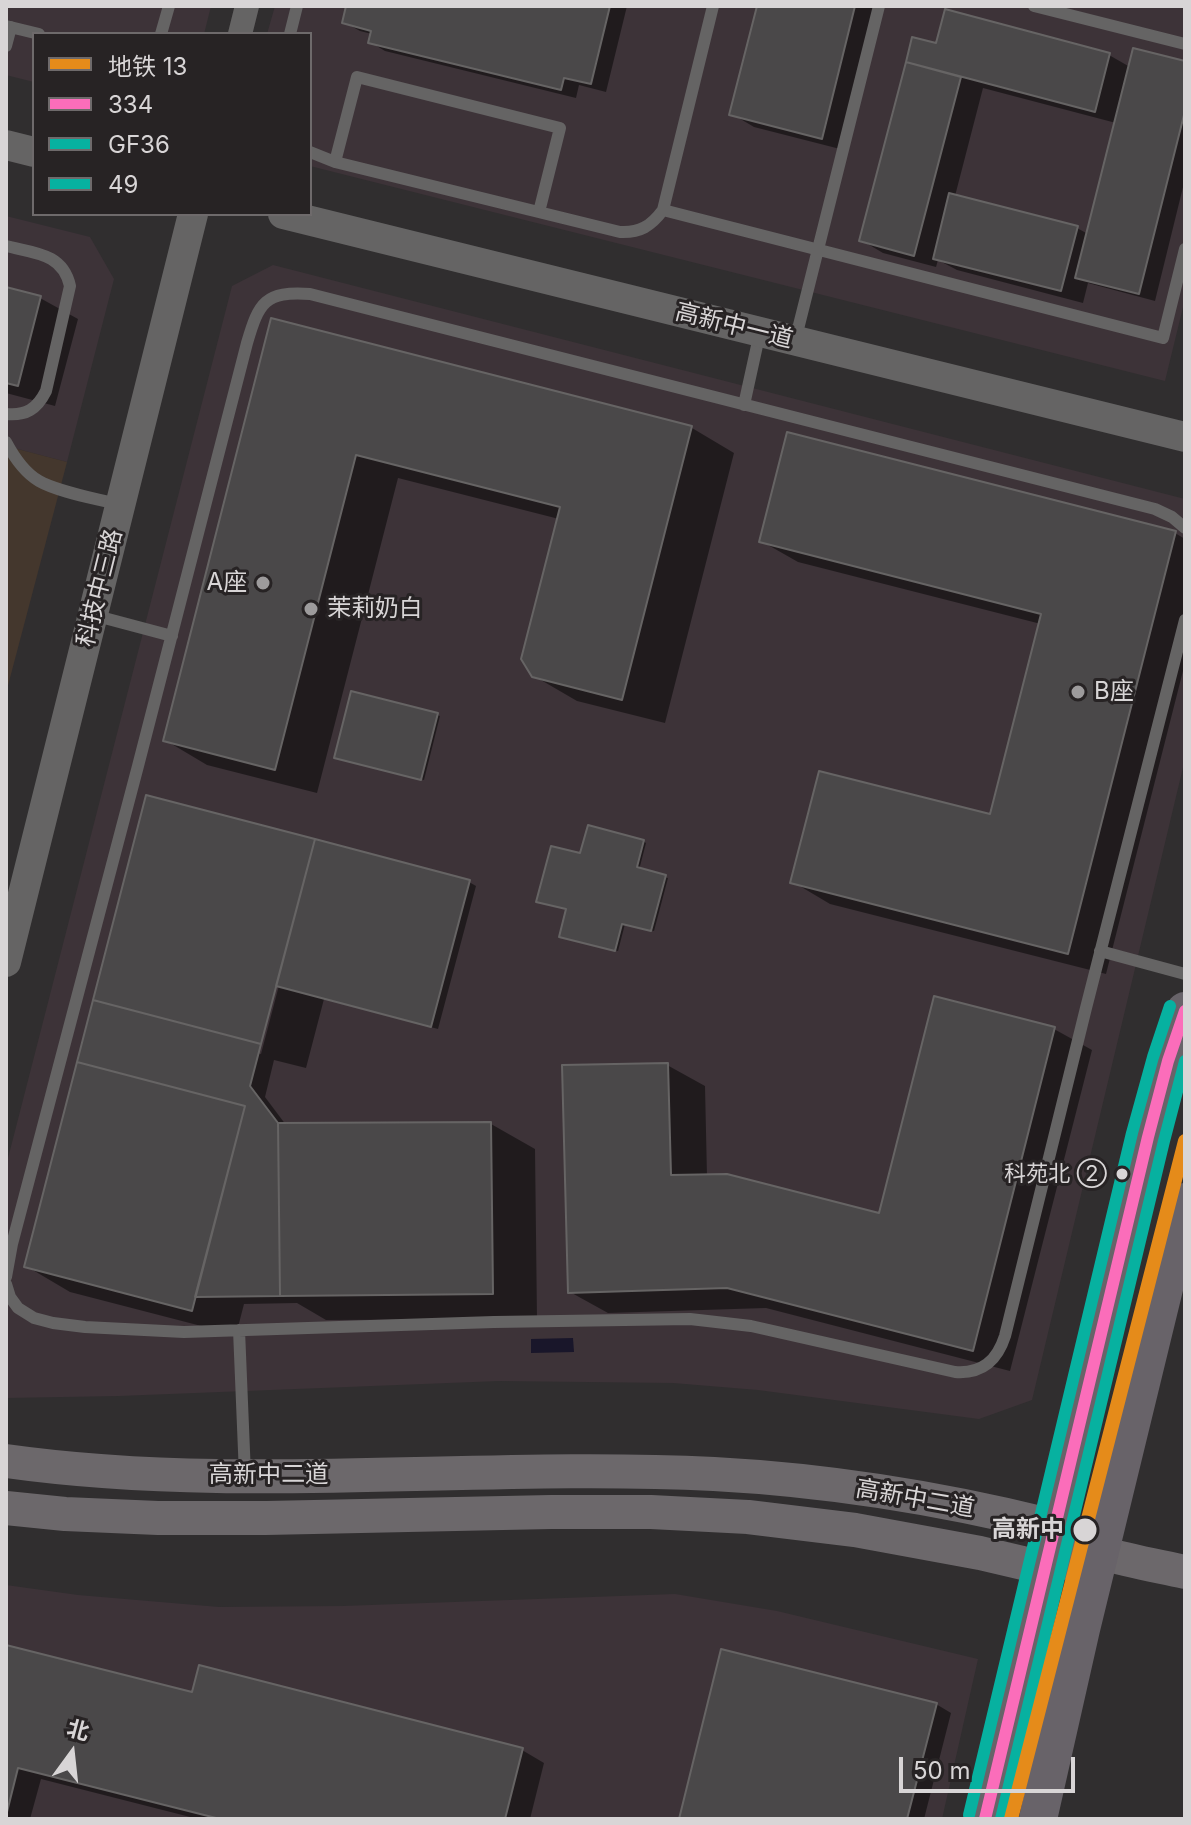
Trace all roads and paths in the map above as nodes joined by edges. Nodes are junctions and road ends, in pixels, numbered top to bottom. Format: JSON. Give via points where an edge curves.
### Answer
{"nodes":[{"id":1,"x":169,"y":6,"type":"edge"},
{"id":2,"x":247,"y":6,"type":"edge"},
{"id":3,"x":297,"y":6,"type":"edge"},
{"id":4,"x":713,"y":6,"type":"edge"},
{"id":5,"x":879,"y":6,"type":"edge"},
{"id":6,"x":1034,"y":6,"type":"edge"},
{"id":7,"x":8,"y":26,"type":"edge"},
{"id":8,"x":32,"y":32,"type":"edge"},
{"id":9,"x":162,"y":32,"type":"edge"},
{"id":10,"x":240,"y":32,"type":"edge"},
{"id":11,"x":290,"y":32,"type":"edge"},
{"id":12,"x":1185,"y":44,"type":"edge"},
{"id":13,"x":6,"y":46,"type":"edge"},
{"id":14,"x":6,"y":145,"type":"edge"},
{"id":15,"x":32,"y":152,"type":"edge"},
{"id":16,"x":312,"y":153,"type":"edge"},
{"id":17,"x":335,"y":162,"type":"junction"},
{"id":18,"x":663,"y":210,"type":"junction"},
{"id":19,"x":539,"y":212,"type":"junction"},
{"id":20,"x":192,"y":216,"type":"edge"},
{"id":21,"x":291,"y":216,"type":"edge"},
{"id":22,"x":6,"y":246,"type":"edge"},
{"id":23,"x":1185,"y":249,"type":"edge"},
{"id":24,"x":818,"y":250,"type":"junction"},
{"id":25,"x":760,"y":332,"type":"junction"},
{"id":26,"x":795,"y":341,"type":"junction"},
{"id":27,"x":744,"y":405,"type":"junction"},
{"id":28,"x":6,"y":414,"type":"edge"},
{"id":29,"x":1185,"y":437,"type":"edge"},
{"id":30,"x":6,"y":442,"type":"edge"},
{"id":31,"x":120,"y":505,"type":"junction"},
{"id":32,"x":1185,"y":528,"type":"edge"},
{"id":33,"x":93,"y":615,"type":"junction"},
{"id":34,"x":1185,"y":620,"type":"edge"},
{"id":35,"x":172,"y":636,"type":"junction"},
{"id":36,"x":1100,"y":951,"type":"junction"},
{"id":37,"x":6,"y":962,"type":"edge"},
{"id":38,"x":1185,"y":974,"type":"edge"},
{"id":39,"x":1185,"y":1011,"type":"edge"},
{"id":40,"x":1185,"y":1202,"type":"edge"},
{"id":41,"x":6,"y":1277,"type":"edge"},
{"id":42,"x":6,"y":1284,"type":"edge"},
{"id":43,"x":239,"y":1330,"type":"junction"},
{"id":44,"x":6,"y":1461,"type":"edge"},
{"id":45,"x":245,"y":1476,"type":"junction"},
{"id":46,"x":6,"y":1508,"type":"edge"},
{"id":47,"x":1054,"y":1526,"type":"junction"},
{"id":48,"x":1100,"y":1552,"type":"junction"},
{"id":49,"x":1044,"y":1568,"type":"junction"},
{"id":50,"x":1185,"y":1572,"type":"edge"},
{"id":51,"x":985,"y":1819,"type":"edge"},
{"id":52,"x":1038,"y":1819,"type":"edge"}],
"edges":[{"from":1,"to":9,"type":"lane"},
{"from":2,"to":10,"type":"street"},
{"from":3,"to":11,"type":"lane"},
{"from":4,"to":18,"type":"lane"},
{"from":5,"to":24,"type":"lane"},
{"from":6,"to":12,"type":"lane"},
{"from":7,"to":8,"type":"lane"},
{"from":7,"to":13,"type":"lane"},
{"from":14,"to":15,"type":"street"},
{"from":16,"to":17,"type":"lane"},
{"from":17,"to":19,"type":"lane"},
{"from":17,"to":19,"type":"lane","via":[[357,77],[560,128]]},
{"from":18,"to":19,"type":"lane","via":[[646,228],[632,233]]},
{"from":18,"to":24,"type":"lane"},
{"from":20,"to":31,"type":"street","name":"科技中三路"},
{"from":21,"to":25,"type":"street","name":"高新中一道"},
{"from":22,"to":28,"type":"lane","via":[[52,258],[68,275],[70,286],[41,402],[19,415]]},
{"from":23,"to":24,"type":"lane","via":[[1163,338]]},
{"from":24,"to":26,"type":"lane"},
{"from":25,"to":26,"type":"street","name":"高新中一道"},
{"from":25,"to":27,"type":"lane"},
{"from":26,"to":29,"type":"street","name":"高新中一道"},
{"from":27,"to":32,"type":"lane","via":[[1155,509]]},
{"from":27,"to":35,"type":"lane","via":[[310,294],[274,296],[253,321]]},
{"from":30,"to":31,"type":"lane","via":[[36,480]]},
{"from":31,"to":33,"type":"street","name":"科技中三路"},
{"from":33,"to":35,"type":"lane"},
{"from":33,"to":37,"type":"street","name":"科技中三路"},
{"from":34,"to":36,"type":"lane"},
{"from":35,"to":41,"type":"lane"},
{"from":36,"to":38,"type":"lane"},
{"from":36,"to":43,"type":"lane","via":[[1005,1336],[1001,1350],[984,1366],[955,1372],[751,1326],[690,1319]]},
{"from":39,"to":47,"type":"main road","via":[[1152,1122]]},
{"from":40,"to":48,"type":"main road"},
{"from":42,"to":43,"type":"lane","via":[[18,1308],[53,1323],[184,1332]]},
{"from":43,"to":45,"type":"lane"},
{"from":44,"to":45,"type":"main road","name":"高新中二道"},
{"from":45,"to":47,"type":"main road","name":"高新中二道","via":[[714,1474],[941,1501]]},
{"from":46,"to":49,"type":"main road","name":"高新中二道","via":[[173,1518],[551,1512],[748,1517],[855,1530]]},
{"from":47,"to":48,"type":"main road","name":"高新中二道"},
{"from":47,"to":49,"type":"main road"},
{"from":48,"to":49,"type":"main road","name":"高新中二道"},
{"from":48,"to":50,"type":"main road"},
{"from":48,"to":52,"type":"main road"},
{"from":49,"to":51,"type":"main road"}]}
